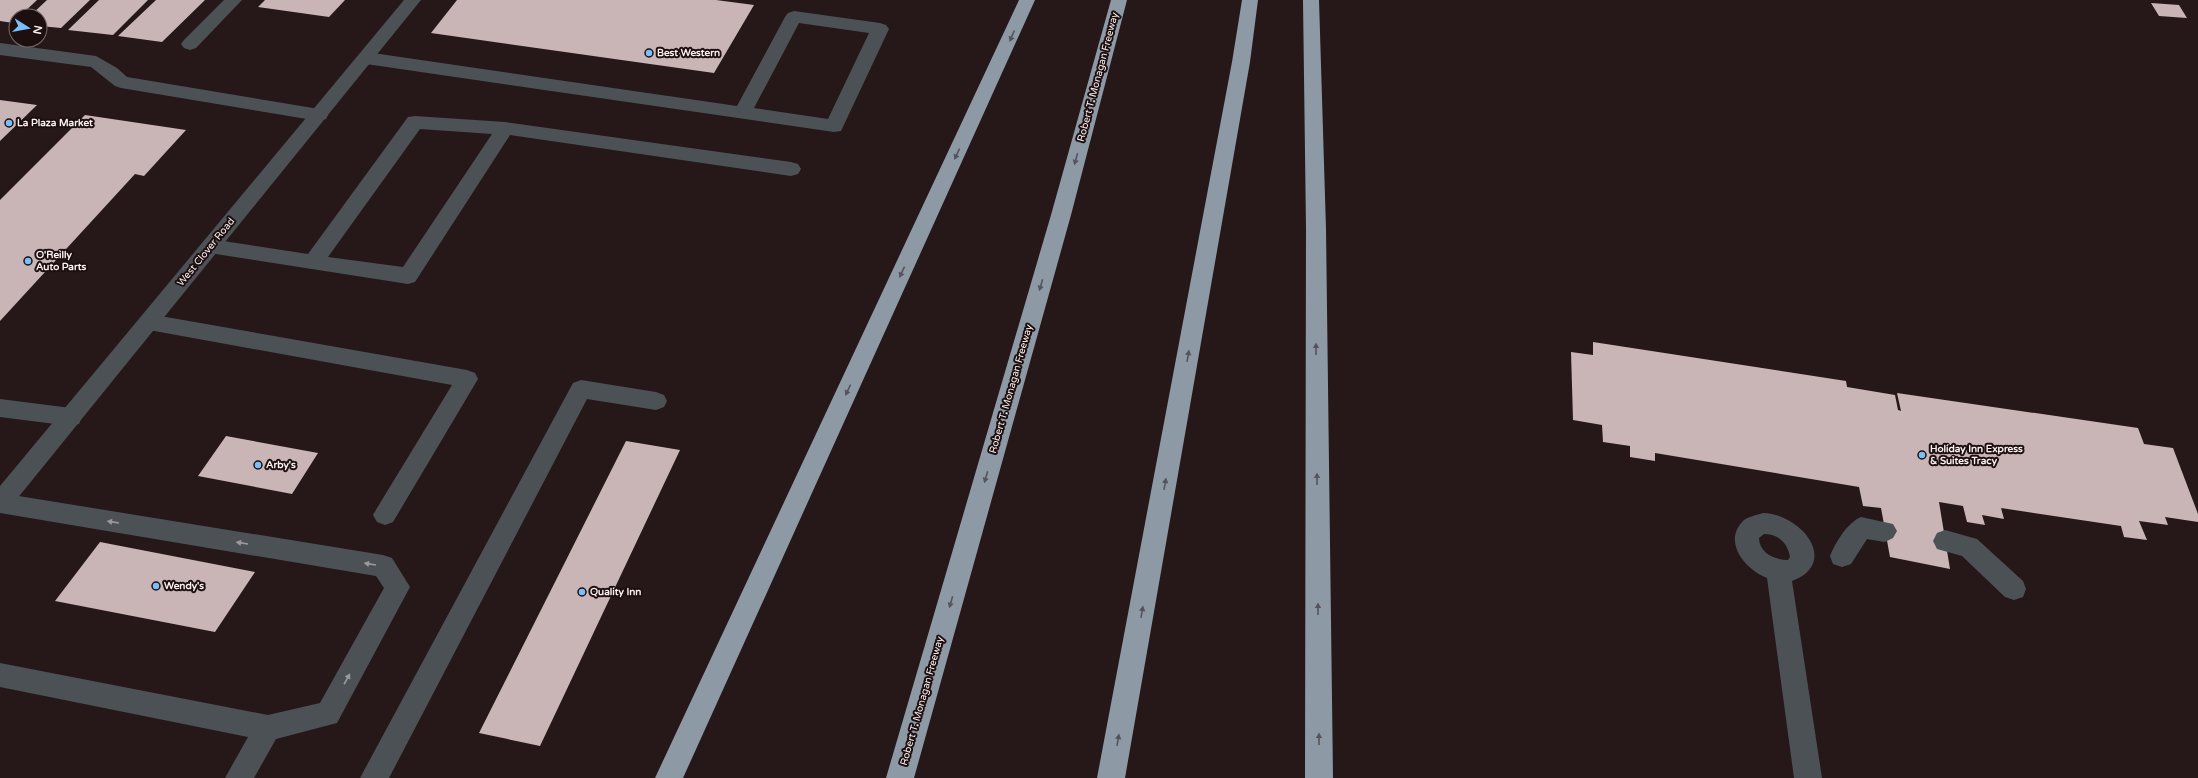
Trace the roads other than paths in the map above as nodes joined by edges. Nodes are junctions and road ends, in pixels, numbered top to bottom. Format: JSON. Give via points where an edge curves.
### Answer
{"nodes":[{"id":1,"x":234,"y":0,"type":"edge"},
{"id":2,"x":413,"y":0,"type":"edge"},
{"id":3,"x":1027,"y":0,"type":"edge"},
{"id":4,"x":1119,"y":0,"type":"edge"},
{"id":5,"x":1250,"y":0,"type":"edge"},
{"id":6,"x":1311,"y":0,"type":"edge"},
{"id":7,"x":190,"y":44,"type":"dead end"},
{"id":8,"x":0,"y":49,"type":"edge"},
{"id":9,"x":366,"y":58,"type":"junction"},
{"id":10,"x":742,"y":112,"type":"junction"},
{"id":11,"x":319,"y":115,"type":"junction"},
{"id":12,"x":505,"y":128,"type":"junction"},
{"id":13,"x":791,"y":169,"type":"dead end"},
{"id":14,"x":210,"y":247,"type":"junction"},
{"id":15,"x":313,"y":262,"type":"junction"},
{"id":16,"x":149,"y":322,"type":"junction"},
{"id":17,"x":656,"y":401,"type":"dead end"},
{"id":18,"x":0,"y":408,"type":"edge"},
{"id":19,"x":71,"y":417,"type":"junction"},
{"id":20,"x":0,"y":503,"type":"edge"},
{"id":21,"x":385,"y":515,"type":"dead end"},
{"id":22,"x":1885,"y":531,"type":"dead end"},
{"id":23,"x":1945,"y":541,"type":"dead end"},
{"id":24,"x":1842,"y":556,"type":"dead end"},
{"id":25,"x":1778,"y":570,"type":"dead end"},
{"id":26,"x":2014,"y":589,"type":"dead end"},
{"id":27,"x":0,"y":675,"type":"edge"},
{"id":28,"x":268,"y":728,"type":"junction"},
{"id":29,"x":239,"y":778,"type":"edge"},
{"id":30,"x":374,"y":778,"type":"edge"},
{"id":31,"x":669,"y":778,"type":"edge"},
{"id":32,"x":900,"y":778,"type":"edge"},
{"id":33,"x":1111,"y":778,"type":"edge"},
{"id":34,"x":1319,"y":778,"type":"edge"},
{"id":35,"x":1808,"y":778,"type":"edge"}],
"edges":[{"from":1,"to":7,"type":"street"},
{"from":2,"to":9,"type":"street","name":"West Clover Road"},
{"from":3,"to":31,"type":"highway","one_way":true},
{"from":4,"to":32,"type":"highway","name":"Robert T. Monagan Freeway","one_way":true,"via":[[1061,216]]},
{"from":33,"to":5,"type":"highway","one_way":true,"via":[[1236,91]]},
{"from":34,"to":6,"type":"highway","one_way":true,"via":[[1316,229]]},
{"from":8,"to":11,"type":"street","via":[[96,62],[120,82]]},
{"from":9,"to":10,"type":"street"},
{"from":9,"to":11,"type":"street","name":"West Clover Road"},
{"from":10,"to":10,"type":"street","via":[[794,17],[880,29],[834,126]]},
{"from":11,"to":14,"type":"street","name":"West Clover Road"},
{"from":12,"to":13,"type":"street"},
{"from":12,"to":15,"type":"street","via":[[415,122]]},
{"from":12,"to":15,"type":"street","via":[[408,276]]},
{"from":14,"to":15,"type":"street"},
{"from":14,"to":16,"type":"street","name":"West Clover Road"},
{"from":16,"to":19,"type":"street","name":"West Clover Road"},
{"from":16,"to":21,"type":"street","via":[[468,379]]},
{"from":17,"to":30,"type":"street","via":[[581,389]]},
{"from":18,"to":19,"type":"street"},
{"from":19,"to":20,"type":"street","name":"West Clover Road"},
{"from":28,"to":20,"type":"street","one_way":true,"via":[[328,714],[398,587],[383,566]]},
{"from":22,"to":24,"type":"street","via":[[1861,528]]},
{"from":23,"to":26,"type":"street","via":[[1969,547]]},
{"from":25,"to":35,"type":"street"},
{"from":27,"to":28,"type":"street"},
{"from":28,"to":29,"type":"street"}]}
